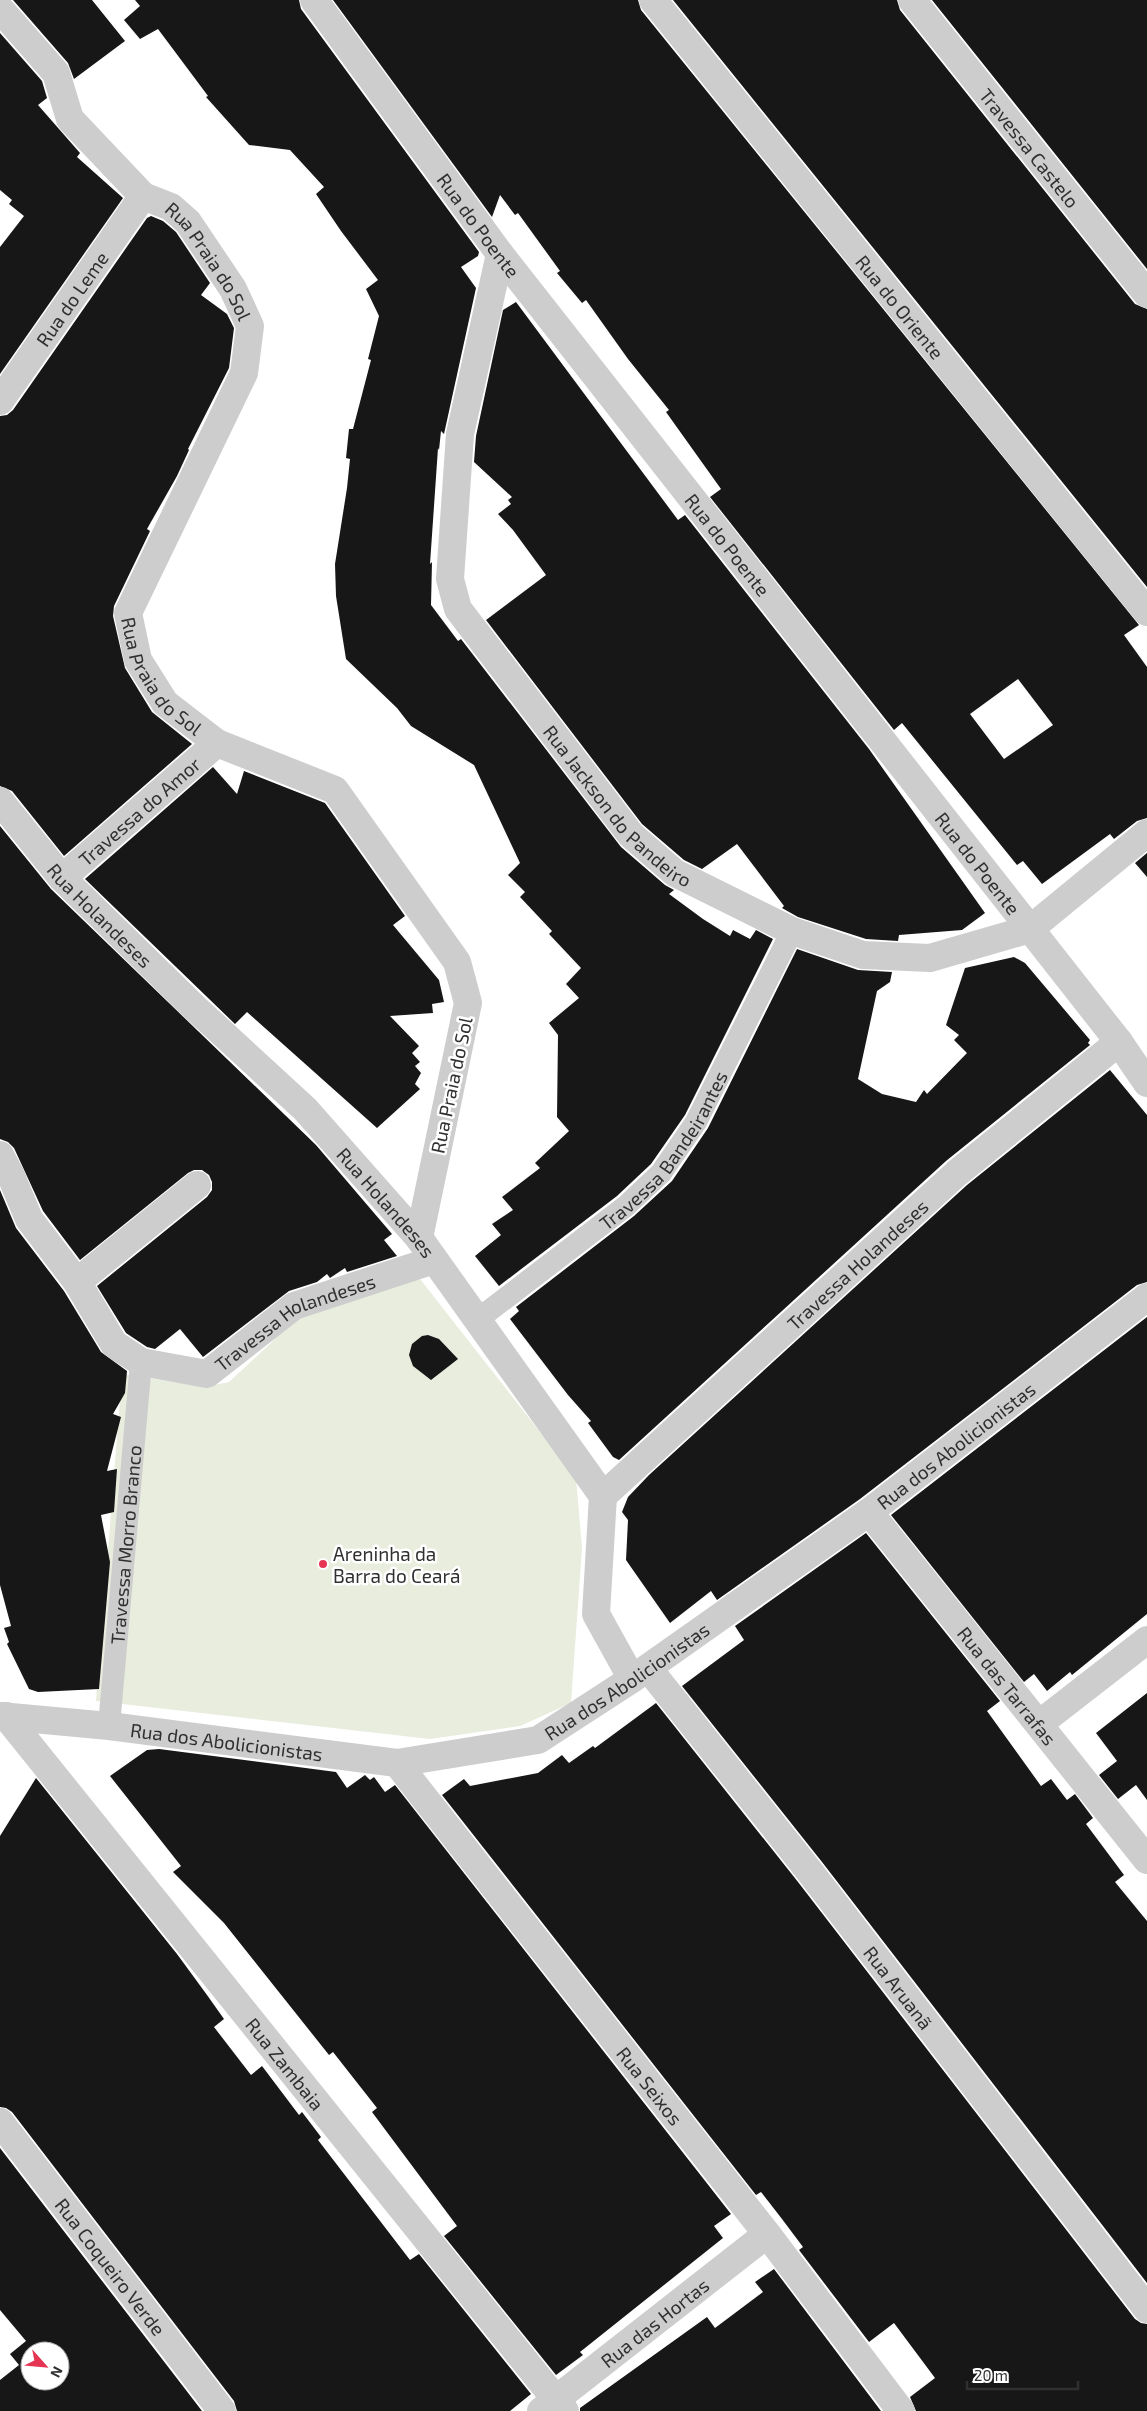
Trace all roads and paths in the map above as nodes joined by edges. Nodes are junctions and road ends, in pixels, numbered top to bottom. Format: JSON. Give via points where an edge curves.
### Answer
{"nodes":[{"id":1,"x":314,"y":0,"type":"edge"},
{"id":2,"x":653,"y":0,"type":"edge"},
{"id":3,"x":912,"y":0,"type":"edge"},
{"id":4,"x":0,"y":9,"type":"edge"},
{"id":5,"x":143,"y":196,"type":"junction"},
{"id":6,"x":500,"y":254,"type":"junction"},
{"id":7,"x":1147,"y":294,"type":"edge"},
{"id":8,"x":0,"y":401,"type":"edge"},
{"id":9,"x":1147,"y":612,"type":"edge"},
{"id":10,"x":217,"y":743,"type":"junction"},
{"id":11,"x":0,"y":801,"type":"edge"},
{"id":12,"x":1147,"y":833,"type":"edge"},
{"id":13,"x":62,"y":878,"type":"junction"},
{"id":14,"x":1030,"y":929,"type":"junction"},
{"id":15,"x":792,"y":931,"type":"junction"},
{"id":16,"x":1119,"y":1042,"type":"junction"},
{"id":17,"x":1147,"y":1083,"type":"edge"},
{"id":18,"x":0,"y":1155,"type":"edge"},
{"id":19,"x":197,"y":1186,"type":"dead end"},
{"id":20,"x":426,"y":1249,"type":"junction"},
{"id":21,"x":77,"y":1282,"type":"junction"},
{"id":22,"x":1147,"y":1297,"type":"edge"},
{"id":23,"x":477,"y":1320,"type":"junction"},
{"id":24,"x":141,"y":1362,"type":"junction"},
{"id":25,"x":603,"y":1496,"type":"junction"},
{"id":26,"x":869,"y":1512,"type":"junction"},
{"id":27,"x":1147,"y":1640,"type":"edge"},
{"id":28,"x":640,"y":1673,"type":"junction"},
{"id":29,"x":3,"y":1716,"type":"edge"},
{"id":30,"x":1039,"y":1724,"type":"junction"},
{"id":31,"x":110,"y":1726,"type":"junction"},
{"id":32,"x":397,"y":1762,"type":"junction"},
{"id":33,"x":1147,"y":1860,"type":"edge"},
{"id":34,"x":0,"y":2122,"type":"edge"},
{"id":35,"x":767,"y":2234,"type":"junction"},
{"id":36,"x":1147,"y":2309,"type":"edge"},
{"id":37,"x":554,"y":2407,"type":"edge"},
{"id":38,"x":222,"y":2411,"type":"edge"},
{"id":39,"x":901,"y":2411,"type":"edge"}],
"edges":[{"from":1,"to":6,"type":"street","name":"Rua do Poente"},
{"from":2,"to":9,"type":"street","name":"Rua do Oriente"},
{"from":3,"to":7,"type":"street","name":"Travessa Castelo"},
{"from":4,"to":5,"type":"street","name":"Rua Praia do Sol","via":[[56,73],[70,119]]},
{"from":5,"to":8,"type":"street","name":"Rua do Leme"},
{"from":5,"to":10,"type":"street","name":"Rua Praia do Sol","via":[[171,207],[188,222],[233,289],[250,326],[244,373],[128,613],[138,660],[165,703]]},
{"from":6,"to":14,"type":"street","name":"Rua do Poente"},
{"from":6,"to":15,"type":"street","name":"Rua Jackson do Pandeiro","via":[[460,434],[450,580],[458,609],[631,835],[675,873]]},
{"from":10,"to":13,"type":"street","name":"Travessa do Amor"},
{"from":10,"to":20,"type":"street","name":"Rua Praia do Sol","via":[[335,790],[457,962],[468,1003]]},
{"from":11,"to":13,"type":"street","name":"Rua Holandeses"},
{"from":12,"to":14,"type":"street","name":"Rua Jackson do Pandeiro"},
{"from":13,"to":20,"type":"street","name":"Rua Holandeses","via":[[305,1110]]},
{"from":14,"to":15,"type":"street","name":"Rua Jackson do Pandeiro","via":[[930,958],[863,955]]},
{"from":14,"to":16,"type":"street","name":"Rua do Poente"},
{"from":15,"to":23,"type":"lane","name":"Travessa Bandeirantes","via":[[696,1122],[660,1173],[626,1206]]},
{"from":16,"to":17,"type":"street","name":"Rua do Poente"},
{"from":16,"to":25,"type":"street","name":"Travessa Holandeses","via":[[957,1173]]},
{"from":18,"to":21,"type":"street","name":"Travessa Holandeses","via":[[29,1219]]},
{"from":19,"to":21,"type":"street"},
{"from":20,"to":23,"type":"street","name":"Rua Holandeses"},
{"from":20,"to":24,"type":"street","name":"Travessa Holandeses","via":[[294,1306],[207,1374]]},
{"from":21,"to":24,"type":"street","name":"Travessa Holandeses","via":[[114,1344]]},
{"from":22,"to":26,"type":"street","name":"Rua dos Abolicionistas"},
{"from":23,"to":25,"type":"street","name":"Rua Holandeses"},
{"from":24,"to":31,"type":"lane","name":"Travessa Morro Branco"},
{"from":25,"to":28,"type":"street","via":[[596,1614]]},
{"from":26,"to":28,"type":"street","name":"Rua dos Abolicionistas"},
{"from":26,"to":30,"type":"street","name":"Rua das Tarrafas"},
{"from":27,"to":30,"type":"street"},
{"from":28,"to":32,"type":"street","name":"Rua dos Abolicionistas","via":[[538,1740]]},
{"from":28,"to":36,"type":"street","name":"Rua Aruanã","via":[[810,1872]]},
{"from":29,"to":31,"type":"street","name":"Rua dos Abolicionistas"},
{"from":29,"to":37,"type":"street","name":"Rua Zambaia"},
{"from":30,"to":33,"type":"street","name":"Rua das Tarrafas"},
{"from":31,"to":32,"type":"street","name":"Rua dos Abolicionistas"},
{"from":32,"to":35,"type":"street","name":"Rua Seixos"},
{"from":34,"to":38,"type":"street","name":"Rua Coqueiro Verde"},
{"from":35,"to":37,"type":"street","name":"Rua das Hortas"},
{"from":35,"to":39,"type":"street","name":"Rua Seixos"}]}
